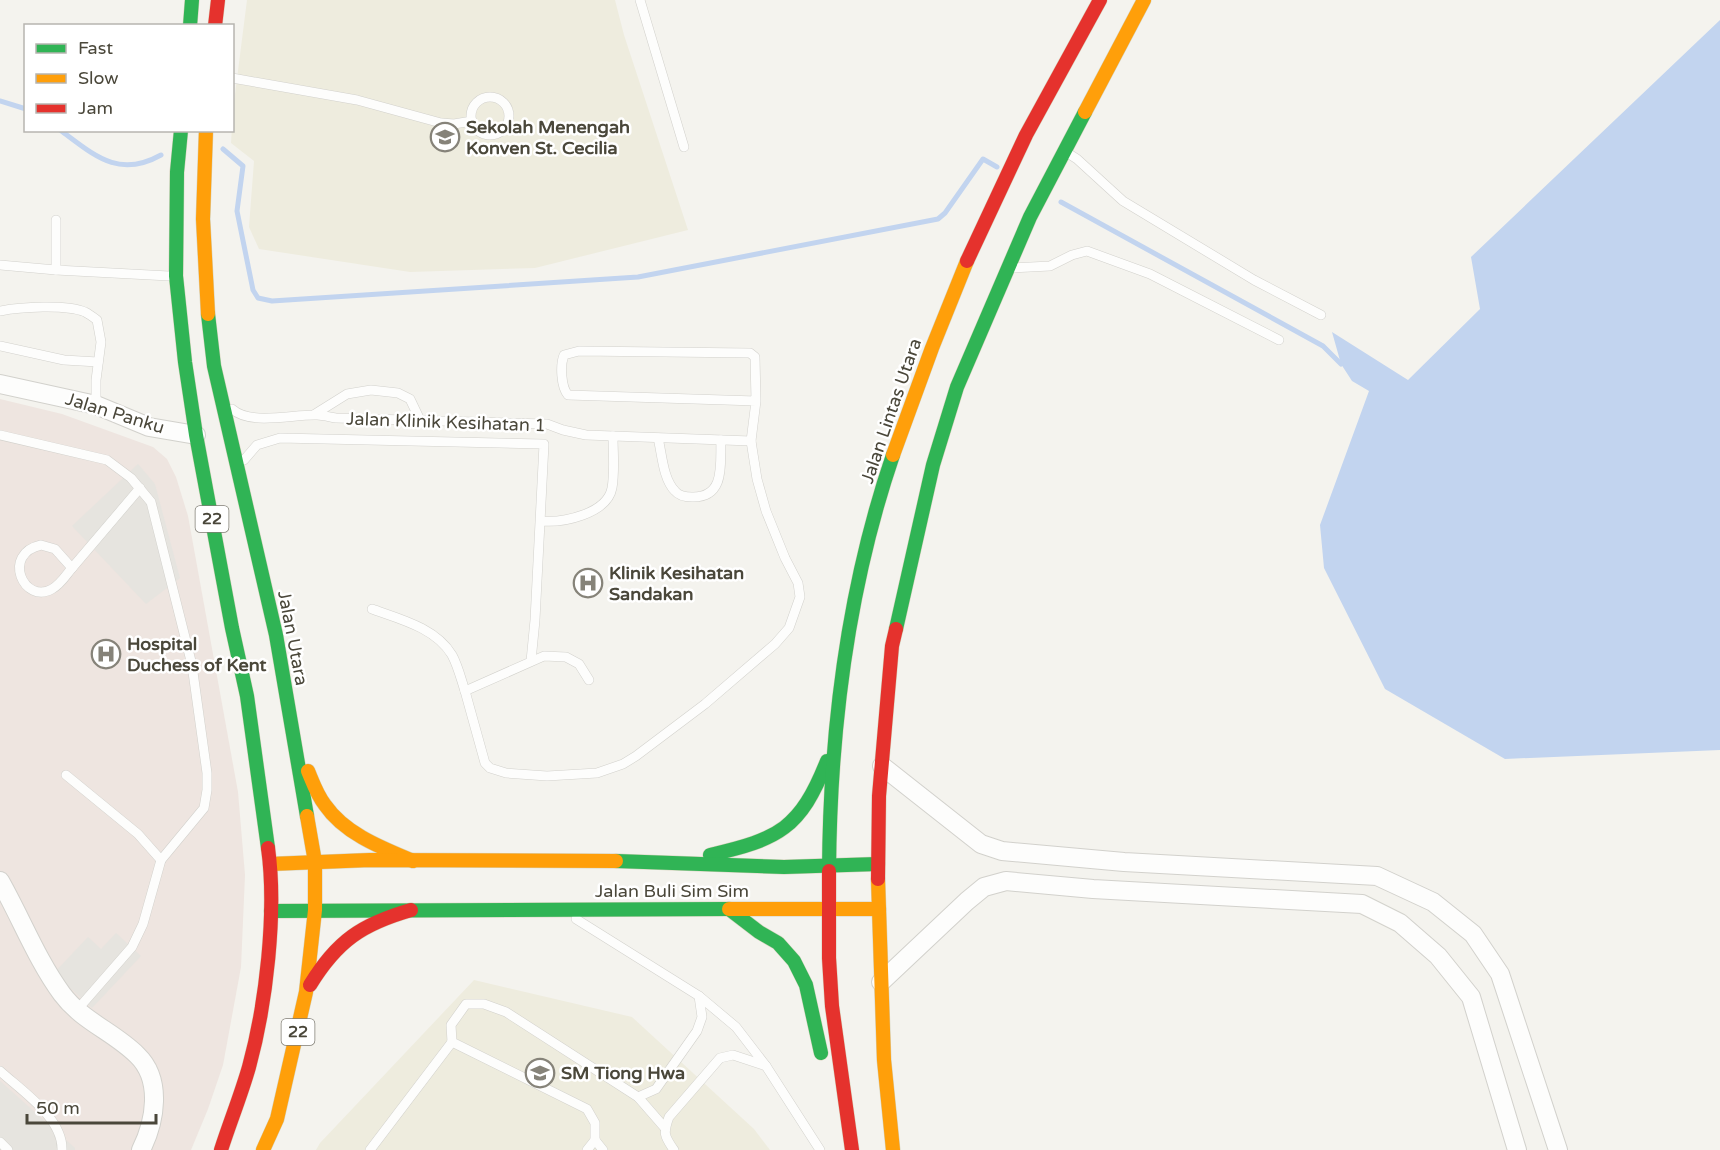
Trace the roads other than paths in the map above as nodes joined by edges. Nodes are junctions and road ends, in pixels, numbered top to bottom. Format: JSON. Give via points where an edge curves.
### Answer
{"nodes":[{"id":1,"x":192,"y":0,"type":"edge"},
{"id":2,"x":218,"y":0,"type":"edge"},
{"id":3,"x":640,"y":0,"type":"edge"},
{"id":4,"x":1100,"y":0,"type":"edge"},
{"id":5,"x":1144,"y":0,"type":"edge"},
{"id":6,"x":190,"y":24,"type":"edge"},
{"id":7,"x":215,"y":24,"type":"edge"},
{"id":8,"x":234,"y":78,"type":"edge"},
{"id":9,"x":472,"y":121,"type":"junction"},
{"id":10,"x":181,"y":132,"type":"edge"},
{"id":11,"x":206,"y":132,"type":"edge"},
{"id":12,"x":684,"y":147,"type":"dead end"},
{"id":13,"x":1064,"y":151,"type":"junction"},
{"id":14,"x":56,"y":220,"type":"dead end"},
{"id":15,"x":0,"y":265,"type":"edge"},
{"id":16,"x":1007,"y":268,"type":"junction"},
{"id":17,"x":56,"y":270,"type":"junction"},
{"id":18,"x":176,"y":276,"type":"junction"},
{"id":19,"x":0,"y":311,"type":"edge"},
{"id":20,"x":1321,"y":315,"type":"dead end"},
{"id":21,"x":1279,"y":340,"type":"dead end"},
{"id":22,"x":0,"y":346,"type":"edge"},
{"id":23,"x":98,"y":362,"type":"junction"},
{"id":24,"x":0,"y":384,"type":"edge"},
{"id":25,"x":220,"y":396,"type":"junction"},
{"id":26,"x":756,"y":401,"type":"junction"},
{"id":27,"x":96,"y":405,"type":"junction"},
{"id":28,"x":315,"y":414,"type":"junction"},
{"id":29,"x":420,"y":420,"type":"junction"},
{"id":30,"x":0,"y":435,"type":"edge"},
{"id":31,"x":196,"y":435,"type":"junction"},
{"id":32,"x":613,"y":436,"type":"junction"},
{"id":33,"x":658,"y":438,"type":"junction"},
{"id":34,"x":721,"y":440,"type":"junction"},
{"id":35,"x":751,"y":441,"type":"junction"},
{"id":36,"x":239,"y":477,"type":"junction"},
{"id":37,"x":140,"y":488,"type":"junction"},
{"id":38,"x":541,"y":521,"type":"junction"},
{"id":39,"x":72,"y":568,"type":"junction"},
{"id":40,"x":372,"y":609,"type":"dead end"},
{"id":41,"x":280,"y":656,"type":"junction"},
{"id":42,"x":531,"y":661,"type":"junction"},
{"id":43,"x":267,"y":673,"type":"dead end"},
{"id":44,"x":589,"y":680,"type":"dead end"},
{"id":45,"x":465,"y":691,"type":"junction"},
{"id":46,"x":837,"y":718,"type":"junction"},
{"id":47,"x":294,"y":736,"type":"junction"},
{"id":48,"x":882,"y":766,"type":"junction"},
{"id":49,"x":66,"y":775,"type":"dead end"},
{"id":50,"x":161,"y":860,"type":"junction"},
{"id":51,"x":413,"y":861,"type":"junction"},
{"id":52,"x":315,"y":862,"type":"junction"},
{"id":53,"x":682,"y":863,"type":"junction"},
{"id":54,"x":270,"y":864,"type":"junction"},
{"id":55,"x":878,"y":864,"type":"junction"},
{"id":56,"x":830,"y":866,"type":"junction"},
{"id":57,"x":0,"y":881,"type":"edge"},
{"id":58,"x":562,"y":909,"type":"junction"},
{"id":59,"x":729,"y":909,"type":"junction"},
{"id":60,"x":829,"y":909,"type":"junction"},
{"id":61,"x":879,"y":909,"type":"junction"},
{"id":62,"x":315,"y":910,"type":"junction"},
{"id":63,"x":411,"y":910,"type":"junction"},
{"id":64,"x":271,"y":911,"type":"junction"},
{"id":65,"x":881,"y":982,"type":"junction"},
{"id":66,"x":306,"y":992,"type":"junction"},
{"id":67,"x":699,"y":996,"type":"junction"},
{"id":68,"x":77,"y":1010,"type":"junction"},
{"id":69,"x":452,"y":1042,"type":"junction"},
{"id":70,"x":766,"y":1066,"type":"junction"},
{"id":71,"x":824,"y":1066,"type":"dead end"},
{"id":72,"x":0,"y":1071,"type":"edge"},
{"id":73,"x":829,"y":1088,"type":"dead end"},
{"id":74,"x":638,"y":1097,"type":"junction"},
{"id":75,"x":664,"y":1128,"type":"junction"},
{"id":76,"x":595,"y":1140,"type":"junction"},
{"id":77,"x":0,"y":1142,"type":"edge"},
{"id":78,"x":8,"y":1150,"type":"edge"},
{"id":79,"x":62,"y":1150,"type":"edge"},
{"id":80,"x":141,"y":1150,"type":"edge"},
{"id":81,"x":221,"y":1150,"type":"edge"},
{"id":82,"x":263,"y":1150,"type":"edge"},
{"id":83,"x":370,"y":1150,"type":"edge"},
{"id":84,"x":586,"y":1150,"type":"edge"},
{"id":85,"x":603,"y":1150,"type":"edge"},
{"id":86,"x":674,"y":1150,"type":"edge"},
{"id":87,"x":820,"y":1150,"type":"edge"},
{"id":88,"x":851,"y":1150,"type":"edge"},
{"id":89,"x":893,"y":1150,"type":"edge"},
{"id":90,"x":1517,"y":1150,"type":"edge"},
{"id":91,"x":1558,"y":1150,"type":"edge"}],
"edges":[{"from":1,"to":6,"type":"main road"},
{"from":2,"to":7,"type":"main road"},
{"from":3,"to":12,"type":"lane"},
{"from":4,"to":46,"type":"main road","name":"Jalan Lintas Utara","via":[[1016,154],[951,296],[892,457],[867,546]]},
{"from":5,"to":13,"type":"main road"},
{"from":8,"to":9,"type":"lane","via":[[357,100],[441,123]]},
{"from":9,"to":9,"type":"lane","via":[[474,108],[482,99],[501,100],[508,111],[505,128],[495,135],[478,131]]},
{"from":10,"to":18,"type":"main road","number":"22"},
{"from":11,"to":25,"type":"main road","name":"Jalan Utara","number":"22","via":[[202,180],[208,326]]},
{"from":13,"to":16,"type":"main road"},
{"from":13,"to":20,"type":"lane","via":[[1123,201],[1254,280]]},
{"from":14,"to":17,"type":"lane"},
{"from":15,"to":17,"type":"lane"},
{"from":16,"to":21,"type":"lane","via":[[1056,265],[1087,251],[1150,274]]},
{"from":16,"to":48,"type":"main road","via":[[957,387],[933,465],[892,646]]},
{"from":17,"to":18,"type":"lane"},
{"from":18,"to":31,"type":"main road","number":"22"},
{"from":19,"to":23,"type":"lane","via":[[36,307],[86,312],[97,320],[101,342]]},
{"from":22,"to":23,"type":"lane","via":[[64,360]]},
{"from":23,"to":27,"type":"lane"},
{"from":24,"to":27,"type":"street","name":"Jalan Panku"},
{"from":25,"to":28,"type":"lane","name":"Jalan Klinik Kesihatan 1","via":[[234,412],[246,415],[268,418]]},
{"from":25,"to":36,"type":"main road","name":"Jalan Utara","number":"22"},
{"from":26,"to":26,"type":"lane","via":[[756,365],[750,353],[579,351],[563,358],[568,395]]},
{"from":26,"to":35,"type":"lane"},
{"from":27,"to":31,"type":"street","name":"Jalan Panku","via":[[149,427]]},
{"from":28,"to":29,"type":"lane","name":"Jalan Klinik Kesihatan 1"},
{"from":28,"to":29,"type":"lane","via":[[347,394],[371,390],[398,393],[410,399]]},
{"from":29,"to":32,"type":"lane","name":"Jalan Klinik Kesihatan 1","via":[[547,424],[586,435]]},
{"from":30,"to":37,"type":"lane","via":[[107,460]]},
{"from":31,"to":54,"type":"main road","number":"22","via":[[232,628],[251,687]]},
{"from":32,"to":33,"type":"lane","name":"Jalan Klinik Kesihatan 1"},
{"from":32,"to":38,"type":"lane","via":[[612,489],[607,499],[583,516],[558,522]]},
{"from":33,"to":34,"type":"lane","name":"Jalan Klinik Kesihatan 1"},
{"from":33,"to":34,"type":"lane","via":[[668,478],[675,492],[684,497],[698,497],[716,487]]},
{"from":34,"to":35,"type":"lane","name":"Jalan Klinik Kesihatan 1"},
{"from":35,"to":45,"type":"lane","via":[[766,510],[798,583],[800,597],[789,628],[775,644],[636,756],[597,772],[547,776],[490,768],[485,763]]},
{"from":36,"to":38,"type":"lane","via":[[245,457],[257,445],[280,438],[544,444]]},
{"from":36,"to":41,"type":"main road","name":"Jalan Utara","number":"22"},
{"from":37,"to":39,"type":"lane"},
{"from":37,"to":50,"type":"lane","via":[[151,502],[192,665],[207,773],[204,808]]},
{"from":38,"to":42,"type":"lane"},
{"from":39,"to":39,"type":"lane","via":[[54,588],[40,591],[22,580],[19,565],[26,551],[40,545],[56,549]]},
{"from":40,"to":45,"type":"lane","via":[[413,624],[446,646],[454,657]]},
{"from":41,"to":43,"type":"main road"},
{"from":41,"to":47,"type":"main road","name":"Jalan Utara","number":"22"},
{"from":42,"to":44,"type":"lane","via":[[544,656],[566,657],[579,664]]},
{"from":42,"to":45,"type":"lane"},
{"from":46,"to":53,"type":"main road","via":[[819,783],[791,823],[762,842]]},
{"from":46,"to":56,"type":"main road","name":"Jalan Lintas Utara"},
{"from":47,"to":51,"type":"main road","via":[[315,786],[334,816],[381,847]]},
{"from":47,"to":52,"type":"main road","name":"Jalan Utara","number":"22"},
{"from":48,"to":55,"type":"main road"},
{"from":48,"to":91,"type":"street","via":[[981,844],[1002,851],[1377,876],[1433,902],[1473,934],[1500,974]]},
{"from":49,"to":50,"type":"lane","via":[[138,834]]},
{"from":50,"to":68,"type":"lane","via":[[143,924],[132,947]]},
{"from":51,"to":52,"type":"main road","name":"Jalan Buli Sim Sim"},
{"from":51,"to":53,"type":"main road","name":"Jalan Buli Sim Sim"},
{"from":52,"to":54,"type":"main road","name":"Jalan Buli Sim Sim"},
{"from":52,"to":62,"type":"main road","name":"Jalan Utara","number":"22"},
{"from":53,"to":56,"type":"main road","name":"Jalan Buli Sim Sim"},
{"from":54,"to":64,"type":"main road","number":"22"},
{"from":55,"to":56,"type":"main road","name":"Jalan Buli Sim Sim"},
{"from":55,"to":61,"type":"main road"},
{"from":56,"to":60,"type":"main road","name":"Jalan Lintas Utara"},
{"from":57,"to":68,"type":"street","via":[[62,995]]},
{"from":58,"to":59,"type":"main road","name":"Jalan Buli Sim Sim"},
{"from":58,"to":63,"type":"main road","name":"Jalan Buli Sim Sim"},
{"from":58,"to":67,"type":"lane"},
{"from":59,"to":60,"type":"main road","name":"Jalan Buli Sim Sim"},
{"from":59,"to":71,"type":"main road","via":[[778,943],[794,961],[806,985]]},
{"from":60,"to":61,"type":"main road","name":"Jalan Buli Sim Sim"},
{"from":60,"to":88,"type":"main road","via":[[833,1011]]},
{"from":61,"to":65,"type":"main road"},
{"from":62,"to":63,"type":"main road","name":"Jalan Buli Sim Sim"},
{"from":62,"to":64,"type":"main road","name":"Jalan Buli Sim Sim"},
{"from":62,"to":66,"type":"main road","name":"Jalan Utara","number":"22"},
{"from":63,"to":66,"type":"main road","via":[[385,917],[350,936],[322,963]]},
{"from":64,"to":81,"type":"main road","number":"22","via":[[264,991],[249,1066]]},
{"from":65,"to":89,"type":"main road"},
{"from":65,"to":90,"type":"street","via":[[984,887],[1006,881],[1362,904],[1400,923],[1438,956],[1471,997]]},
{"from":66,"to":82,"type":"main road","name":"Jalan Utara","number":"22","via":[[277,1119]]},
{"from":67,"to":70,"type":"lane","via":[[736,1027]]},
{"from":67,"to":74,"type":"lane","via":[[702,1017],[698,1031],[656,1089]]},
{"from":68,"to":80,"type":"street","via":[[138,1055],[147,1067],[154,1100],[153,1120]]},
{"from":69,"to":74,"type":"lane","via":[[451,1025],[466,1004],[484,1004],[506,1012]]},
{"from":69,"to":76,"type":"lane","via":[[587,1109],[595,1123]]},
{"from":69,"to":83,"type":"lane"},
{"from":70,"to":75,"type":"lane","via":[[733,1055],[720,1058]]},
{"from":70,"to":87,"type":"lane"},
{"from":72,"to":79,"type":"lane","via":[[54,1122]]},
{"from":73,"to":88,"type":"main road"},
{"from":74,"to":75,"type":"lane"},
{"from":75,"to":86,"type":"lane"},
{"from":76,"to":84,"type":"lane"},
{"from":76,"to":85,"type":"lane"},
{"from":77,"to":78,"type":"lane"}]}
